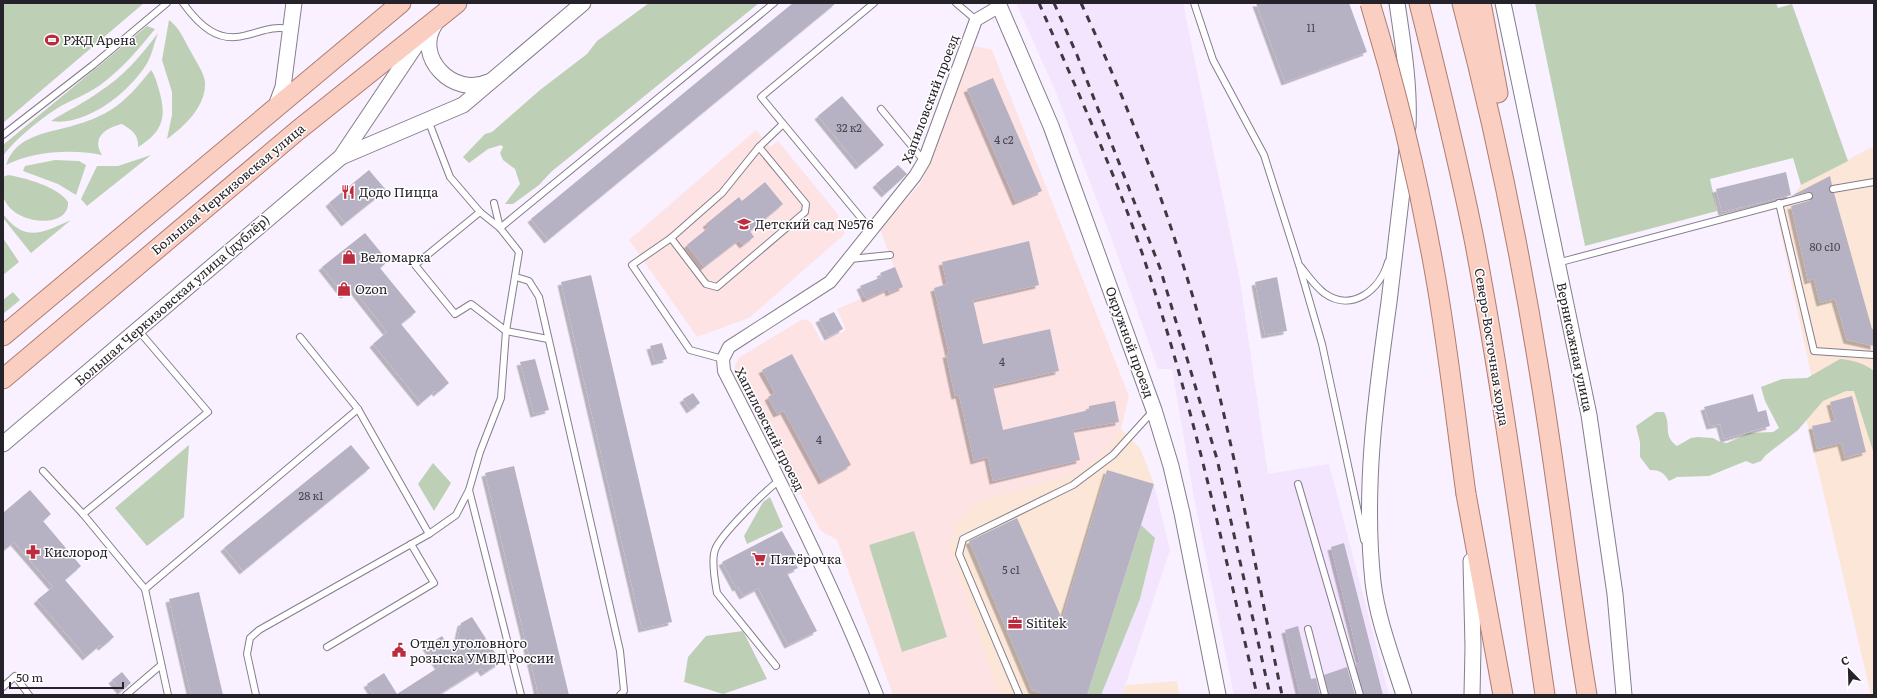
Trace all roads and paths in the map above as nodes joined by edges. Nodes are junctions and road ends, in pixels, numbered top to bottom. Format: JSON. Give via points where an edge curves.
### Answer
{"nodes":[{"id":1,"x":167,"y":3,"type":"edge"},
{"id":2,"x":183,"y":3,"type":"edge"},
{"id":3,"x":294,"y":3,"type":"edge"},
{"id":4,"x":401,"y":3,"type":"edge"},
{"id":5,"x":457,"y":3,"type":"edge"},
{"id":6,"x":583,"y":3,"type":"edge"},
{"id":7,"x":774,"y":3,"type":"edge"},
{"id":8,"x":874,"y":3,"type":"edge"},
{"id":9,"x":956,"y":3,"type":"edge"},
{"id":10,"x":1194,"y":3,"type":"edge"},
{"id":11,"x":1370,"y":3,"type":"edge"},
{"id":12,"x":1397,"y":3,"type":"edge"},
{"id":13,"x":1419,"y":3,"type":"edge"},
{"id":14,"x":1462,"y":3,"type":"edge"},
{"id":15,"x":1481,"y":3,"type":"edge"},
{"id":16,"x":1502,"y":3,"type":"edge"},
{"id":17,"x":999,"y":4,"type":"edge"},
{"id":18,"x":441,"y":16,"type":"junction"},
{"id":19,"x":976,"y":20,"type":"junction"},
{"id":20,"x":427,"y":28,"type":"junction"},
{"id":21,"x":291,"y":30,"type":"junction"},
{"id":22,"x":494,"y":79,"type":"junction"},
{"id":23,"x":276,"y":106,"type":"junction"},
{"id":24,"x":881,"y":109,"type":"dead end"},
{"id":25,"x":428,"y":120,"type":"junction"},
{"id":26,"x":783,"y":124,"type":"junction"},
{"id":27,"x":3,"y":135,"type":"edge"},
{"id":28,"x":759,"y":147,"type":"junction"},
{"id":29,"x":341,"y":157,"type":"junction"},
{"id":30,"x":924,"y":161,"type":"junction"},
{"id":31,"x":1874,"y":182,"type":"edge"},
{"id":32,"x":1833,"y":189,"type":"dead end"},
{"id":33,"x":1808,"y":196,"type":"dead end"},
{"id":34,"x":494,"y":203,"type":"dead end"},
{"id":35,"x":1779,"y":203,"type":"junction"},
{"id":36,"x":480,"y":212,"type":"junction"},
{"id":37,"x":500,"y":228,"type":"junction"},
{"id":38,"x":870,"y":230,"type":"junction"},
{"id":39,"x":1396,"y":234,"type":"junction"},
{"id":40,"x":671,"y":238,"type":"junction"},
{"id":41,"x":890,"y":255,"type":"dead end"},
{"id":42,"x":848,"y":259,"type":"junction"},
{"id":43,"x":1557,"y":263,"type":"junction"},
{"id":44,"x":1299,"y":265,"type":"junction"},
{"id":45,"x":516,"y":277,"type":"junction"},
{"id":46,"x":138,"y":330,"type":"junction"},
{"id":47,"x":506,"y":331,"type":"junction"},
{"id":48,"x":3,"y":336,"type":"edge"},
{"id":49,"x":300,"y":337,"type":"dead end"},
{"id":50,"x":548,"y":339,"type":"junction"},
{"id":51,"x":1874,"y":355,"type":"edge"},
{"id":52,"x":723,"y":359,"type":"junction"},
{"id":53,"x":1540,"y":371,"type":"junction"},
{"id":54,"x":3,"y":379,"type":"edge"},
{"id":55,"x":358,"y":409,"type":"junction"},
{"id":56,"x":1154,"y":410,"type":"junction"},
{"id":57,"x":3,"y":444,"type":"edge"},
{"id":58,"x":43,"y":471,"type":"dead end"},
{"id":59,"x":780,"y":480,"type":"junction"},
{"id":60,"x":1298,"y":484,"type":"dead end"},
{"id":61,"x":469,"y":490,"type":"junction"},
{"id":62,"x":1466,"y":494,"type":"junction"},
{"id":63,"x":83,"y":514,"type":"junction"},
{"id":64,"x":429,"y":534,"type":"junction"},
{"id":65,"x":411,"y":544,"type":"junction"},
{"id":66,"x":1373,"y":582,"type":"junction"},
{"id":67,"x":145,"y":589,"type":"junction"},
{"id":68,"x":1308,"y":629,"type":"dead end"},
{"id":69,"x":327,"y":647,"type":"dead end"},
{"id":70,"x":161,"y":665,"type":"junction"},
{"id":71,"x":776,"y":666,"type":"dead end"},
{"id":72,"x":3,"y":687,"type":"edge"},
{"id":73,"x":29,"y":695,"type":"edge"},
{"id":74,"x":126,"y":695,"type":"edge"},
{"id":75,"x":168,"y":695,"type":"edge"},
{"id":76,"x":256,"y":695,"type":"edge"},
{"id":77,"x":521,"y":695,"type":"edge"},
{"id":78,"x":620,"y":695,"type":"edge"},
{"id":79,"x":877,"y":695,"type":"edge"},
{"id":80,"x":1019,"y":695,"type":"edge"},
{"id":81,"x":1218,"y":695,"type":"edge"},
{"id":82,"x":1325,"y":695,"type":"edge"},
{"id":83,"x":1360,"y":695,"type":"edge"},
{"id":84,"x":1404,"y":695,"type":"edge"},
{"id":85,"x":1472,"y":695,"type":"edge"},
{"id":86,"x":1504,"y":695,"type":"edge"},
{"id":87,"x":1545,"y":695,"type":"edge"},
{"id":88,"x":1587,"y":695,"type":"edge"},
{"id":89,"x":1624,"y":695,"type":"edge"}],
"edges":[{"from":1,"to":27,"type":"lane"},
{"from":2,"to":21,"type":"lane","via":[[207,30],[221,37],[238,38],[278,27]]},
{"from":3,"to":21,"type":"street"},
{"from":4,"to":23,"type":"main road"},
{"from":5,"to":18,"type":"main road","name":"Большая Черкизовская улица"},
{"from":6,"to":22,"type":"street"},
{"from":7,"to":37,"type":"lane"},
{"from":8,"to":26,"type":"lane","via":[[761,97]]},
{"from":9,"to":19,"type":"lane"},
{"from":10,"to":44,"type":"lane","via":[[1212,60],[1264,155]]},
{"from":11,"to":62,"type":"main road","bridge":true,"via":[[1402,120],[1424,216],[1435,275]]},
{"from":12,"to":39,"type":"street","via":[[1409,105],[1407,150]]},
{"from":13,"to":87,"type":"main road","name":"Северо-Восточная хорда","via":[[1445,106],[1474,244],[1498,381]]},
{"from":14,"to":53,"type":"main road","via":[[1486,93],[1514,225]]},
{"from":15,"to":53,"type":"main road","via":[[1530,260]]},
{"from":16,"to":43,"type":"street","name":"Вернисажная улица"},
{"from":17,"to":19,"type":"street"},
{"from":17,"to":56,"type":"street","name":"Окружной проезд","via":[[1051,126]]},
{"from":18,"to":20,"type":"main road","name":"Большая Черкизовская улица"},
{"from":18,"to":22,"type":"street","via":[[430,40],[430,53],[435,66],[455,83],[468,86],[482,85]]},
{"from":19,"to":30,"type":"street","name":"Хапиловский проезд"},
{"from":20,"to":29,"type":"street"},
{"from":20,"to":54,"type":"main road","name":"Большая Черкизовская улица","via":[[297,131]]},
{"from":21,"to":23,"type":"street","via":[[283,87]]},
{"from":22,"to":25,"type":"street","via":[[463,105]]},
{"from":23,"to":48,"type":"main road"},
{"from":24,"to":30,"type":"lane"},
{"from":25,"to":29,"type":"street"},
{"from":25,"to":36,"type":"lane","via":[[450,177]]},
{"from":26,"to":28,"type":"lane"},
{"from":26,"to":38,"type":"lane"},
{"from":28,"to":40,"type":"lane","via":[[722,193]]},
{"from":28,"to":40,"type":"lane","via":[[806,204],[805,212],[717,287],[706,284]]},
{"from":29,"to":46,"type":"street","name":"Большая Черкизовская улица (дублёр)"},
{"from":30,"to":38,"type":"street","name":"Хапиловский проезд","via":[[915,176]]},
{"from":31,"to":32,"type":"lane"},
{"from":33,"to":35,"type":"lane"},
{"from":34,"to":37,"type":"lane"},
{"from":35,"to":43,"type":"lane"},
{"from":35,"to":51,"type":"lane","via":[[1814,351]]},
{"from":36,"to":37,"type":"lane"},
{"from":36,"to":47,"type":"lane","via":[[415,265],[455,314],[471,304]]},
{"from":37,"to":45,"type":"lane","via":[[520,252]]},
{"from":38,"to":42,"type":"street","name":"Хапиловский проезд"},
{"from":39,"to":44,"type":"lane","via":[[1387,267],[1378,284],[1356,299],[1336,299],[1324,293]]},
{"from":39,"to":66,"type":"street","via":[[1370,460]]},
{"from":40,"to":52,"type":"lane","via":[[632,265],[690,350]]},
{"from":41,"to":42,"type":"lane"},
{"from":42,"to":52,"type":"street","name":"Хапиловский проезд","via":[[830,282],[729,347]]},
{"from":43,"to":89,"type":"street","name":"Вернисажная улица","via":[[1589,415],[1615,594]]},
{"from":44,"to":66,"type":"lane","via":[[1324,351]]},
{"from":45,"to":47,"type":"lane"},
{"from":45,"to":50,"type":"lane","via":[[529,281],[539,297]]},
{"from":46,"to":57,"type":"street","name":"Большая Черкизовская улица (дублёр)"},
{"from":46,"to":63,"type":"lane","via":[[208,412]]},
{"from":47,"to":50,"type":"lane"},
{"from":47,"to":61,"type":"lane","via":[[501,398],[480,452]]},
{"from":49,"to":55,"type":"lane"},
{"from":50,"to":78,"type":"lane","via":[[620,651],[624,691]]},
{"from":52,"to":59,"type":"street","name":"Хапиловский проезд","via":[[724,372]]},
{"from":53,"to":88,"type":"main road"},
{"from":55,"to":64,"type":"lane"},
{"from":55,"to":67,"type":"lane"},
{"from":56,"to":80,"type":"lane","via":[[1113,455],[1073,485],[963,539],[959,554]]},
{"from":56,"to":81,"type":"street","name":"Окружной проезд","via":[[1182,513]]},
{"from":58,"to":63,"type":"lane"},
{"from":59,"to":71,"type":"lane","via":[[739,520],[715,550],[714,579],[717,593]]},
{"from":59,"to":79,"type":"street","name":"Хапиловский проезд","via":[[832,586]]},
{"from":60,"to":83,"type":"lane"},
{"from":61,"to":64,"type":"lane","via":[[456,515]]},
{"from":61,"to":77,"type":"lane"},
{"from":62,"to":85,"type":"street","via":[[1472,588]]},
{"from":62,"to":86,"type":"main road"},
{"from":63,"to":67,"type":"lane"},
{"from":64,"to":65,"type":"lane"},
{"from":65,"to":69,"type":"lane","via":[[434,583]]},
{"from":65,"to":76,"type":"lane","via":[[259,630],[250,638],[247,654]]},
{"from":66,"to":84,"type":"street"},
{"from":67,"to":70,"type":"lane"},
{"from":68,"to":82,"type":"lane"},
{"from":70,"to":74,"type":"lane"},
{"from":70,"to":75,"type":"lane"},
{"from":72,"to":73,"type":"lane","via":[[16,676]]}]}
